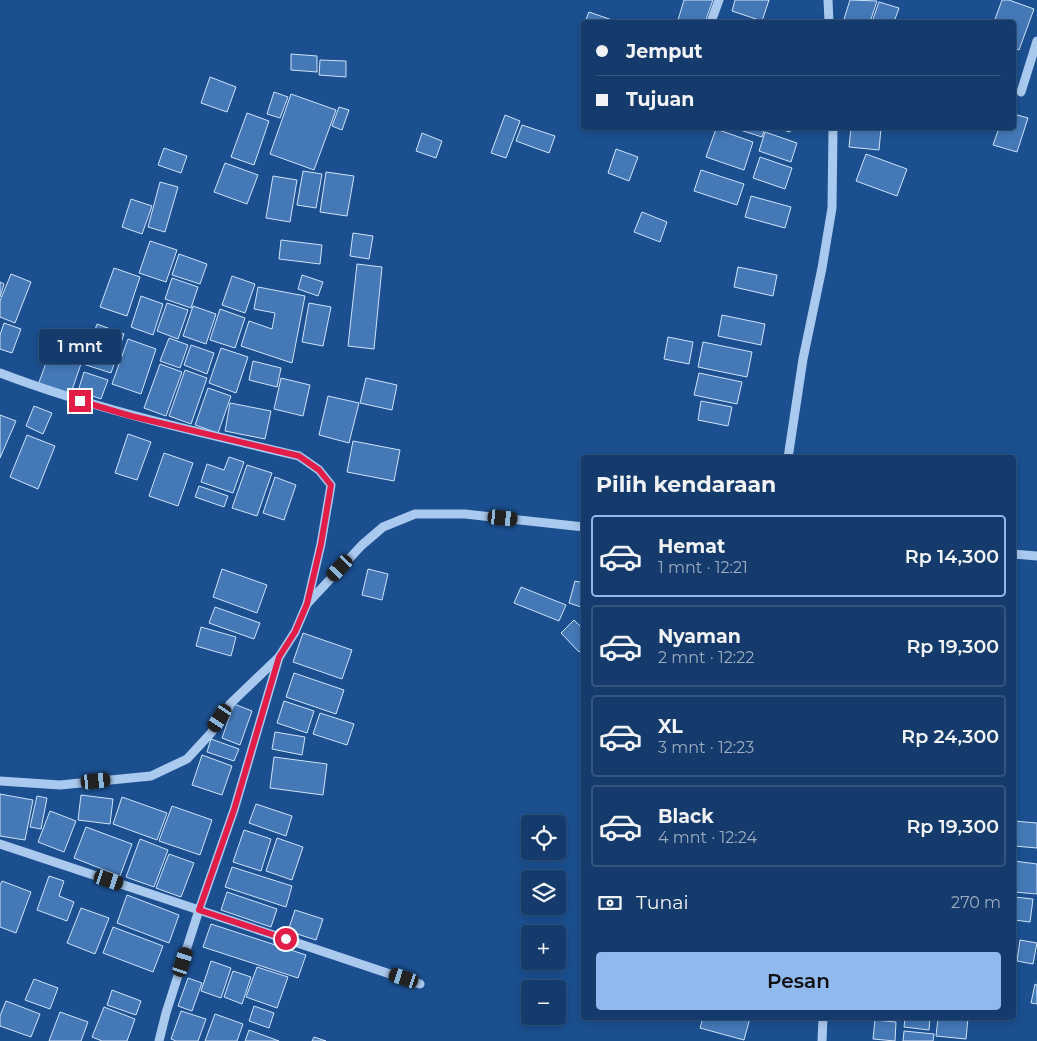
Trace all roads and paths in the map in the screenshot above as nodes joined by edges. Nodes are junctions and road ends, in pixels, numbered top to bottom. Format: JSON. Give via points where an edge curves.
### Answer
{"nodes":[{"id":1,"x":719,"y":0,"type":"edge"},
{"id":2,"x":828,"y":0,"type":"edge"},
{"id":3,"x":712,"y":20,"type":"edge"},
{"id":4,"x":829,"y":20,"type":"edge"},
{"id":5,"x":1037,"y":41,"type":"edge"},
{"id":6,"x":1021,"y":92,"type":"dead end"},
{"id":7,"x":833,"y":130,"type":"edge"},
{"id":8,"x":0,"y":373,"type":"edge"},
{"id":9,"x":788,"y":455,"type":"edge"},
{"id":10,"x":581,"y":527,"type":"edge"},
{"id":11,"x":1016,"y":554,"type":"edge"},
{"id":12,"x":1037,"y":556,"type":"edge"},
{"id":13,"x":307,"y":604,"type":"junction"},
{"id":14,"x":279,"y":657,"type":"junction"},
{"id":15,"x":0,"y":781,"type":"edge"},
{"id":16,"x":0,"y":844,"type":"edge"},
{"id":17,"x":199,"y":910,"type":"junction"},
{"id":18,"x":420,"y":984,"type":"dead end"},
{"id":19,"x":823,"y":1020,"type":"edge"},
{"id":20,"x":159,"y":1041,"type":"edge"},
{"id":21,"x":822,"y":1041,"type":"edge"}],
"edges":[{"from":1,"to":3,"type":"street"},
{"from":2,"to":4,"type":"street"},
{"from":5,"to":6,"type":"street"},
{"from":7,"to":9,"type":"street","via":[[832,208]]},
{"from":8,"to":13,"type":"street","via":[[46,391],[131,416],[299,456],[319,470],[331,485]]},
{"from":10,"to":13,"type":"street","via":[[465,514],[415,514],[384,527],[362,545]]},
{"from":11,"to":12,"type":"street"},
{"from":13,"to":14,"type":"street"},
{"from":14,"to":15,"type":"street","via":[[230,704],[187,759],[160,772],[151,776],[60,785]]},
{"from":14,"to":17,"type":"street","via":[[234,810]]},
{"from":16,"to":17,"type":"street"},
{"from":17,"to":18,"type":"street"},
{"from":17,"to":20,"type":"street"},
{"from":19,"to":21,"type":"street"}]}
